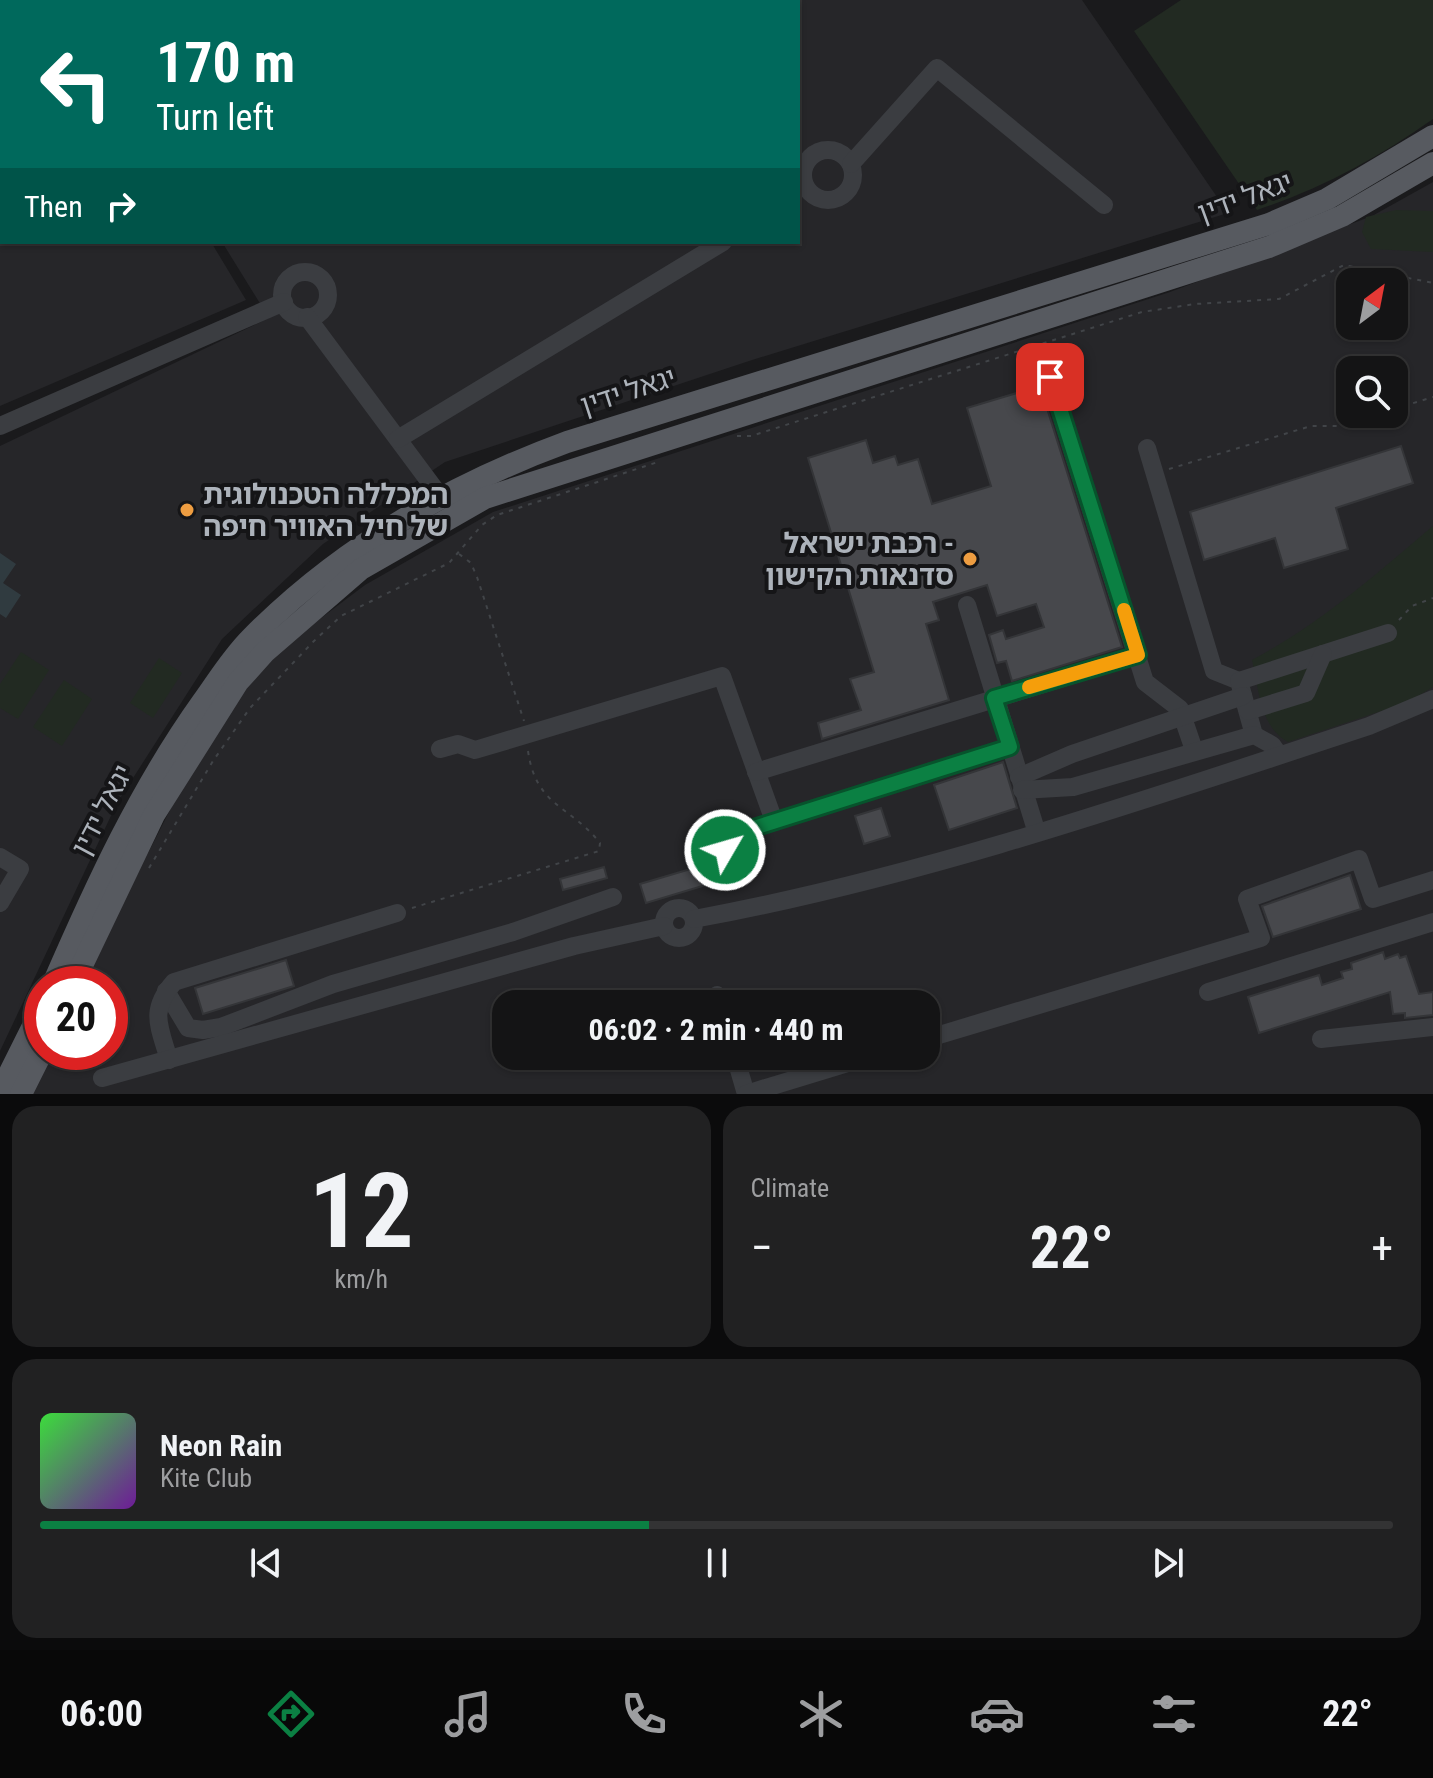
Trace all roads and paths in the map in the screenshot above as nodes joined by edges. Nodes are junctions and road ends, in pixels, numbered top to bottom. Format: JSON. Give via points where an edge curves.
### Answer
{"nodes":[{"id":1,"x":1433,"y":136,"type":"edge"},
{"id":2,"x":1433,"y":163,"type":"edge"},
{"id":3,"x":851,"y":164,"type":"junction"},
{"id":4,"x":803,"y":193,"type":"edge"},
{"id":5,"x":1104,"y":205,"type":"dead end"},
{"id":6,"x":720,"y":244,"type":"edge"},
{"id":7,"x":1433,"y":283,"type":"edge"},
{"id":8,"x":284,"y":302,"type":"junction"},
{"id":9,"x":307,"y":317,"type":"junction"},
{"id":10,"x":1047,"y":370,"type":"dead end"},
{"id":11,"x":1433,"y":397,"type":"edge"},
{"id":12,"x":1408,"y":405,"type":"edge"},
{"id":13,"x":0,"y":426,"type":"edge"},
{"id":14,"x":1336,"y":426,"type":"edge"},
{"id":15,"x":735,"y":436,"type":"dead end"},
{"id":16,"x":398,"y":439,"type":"junction"},
{"id":17,"x":1147,"y":448,"type":"dead end"},
{"id":18,"x":661,"y":461,"type":"dead end"},
{"id":19,"x":1156,"y":473,"type":"junction"},
{"id":20,"x":440,"y":496,"type":"junction"},
{"id":21,"x":458,"y":553,"type":"junction"},
{"id":22,"x":1433,"y":598,"type":"edge"},
{"id":23,"x":967,"y":605,"type":"dead end"},
{"id":24,"x":1388,"y":633,"type":"joint"},
{"id":25,"x":1323,"y":654,"type":"junction"},
{"id":26,"x":1138,"y":655,"type":"junction"},
{"id":27,"x":1243,"y":696,"type":"junction"},
{"id":28,"x":994,"y":698,"type":"junction"},
{"id":29,"x":1433,"y":699,"type":"edge"},
{"id":30,"x":1184,"y":715,"type":"junction"},
{"id":31,"x":526,"y":735,"type":"junction"},
{"id":32,"x":1254,"y":735,"type":"junction"},
{"id":33,"x":1010,"y":747,"type":"junction"},
{"id":34,"x":440,"y":749,"type":"dead end"},
{"id":35,"x":1194,"y":750,"type":"junction"},
{"id":36,"x":1279,"y":755,"type":"junction"},
{"id":37,"x":756,"y":772,"type":"junction"},
{"id":38,"x":1020,"y":784,"type":"junction"},
{"id":39,"x":774,"y":821,"type":"junction"},
{"id":40,"x":1036,"y":830,"type":"junction"},
{"id":41,"x":0,"y":857,"type":"edge"},
{"id":42,"x":144,"y":876,"type":"dead end"},
{"id":43,"x":731,"y":880,"type":"dead end"},
{"id":44,"x":1433,"y":880,"type":"edge"},
{"id":45,"x":613,"y":897,"type":"dead end"},
{"id":46,"x":0,"y":903,"type":"edge"},
{"id":47,"x":397,"y":913,"type":"joint"},
{"id":48,"x":1433,"y":922,"type":"edge"},
{"id":49,"x":513,"y":932,"type":"junction"},
{"id":50,"x":519,"y":961,"type":"junction"},
{"id":51,"x":61,"y":966,"type":"edge"},
{"id":52,"x":82,"y":966,"type":"edge"},
{"id":53,"x":166,"y":991,"type":"junction"},
{"id":54,"x":1208,"y":992,"type":"dead end"},
{"id":55,"x":1433,"y":1027,"type":"edge"},
{"id":56,"x":940,"y":1035,"type":"edge"},
{"id":57,"x":1321,"y":1039,"type":"dead end"},
{"id":58,"x":24,"y":1044,"type":"edge"},
{"id":59,"x":169,"y":1060,"type":"junction"},
{"id":60,"x":33,"y":1070,"type":"edge"},
{"id":61,"x":739,"y":1070,"type":"edge"},
{"id":62,"x":825,"y":1070,"type":"edge"},
{"id":63,"x":102,"y":1078,"type":"dead end"},
{"id":64,"x":0,"y":1092,"type":"edge"},
{"id":65,"x":21,"y":1094,"type":"edge"},
{"id":66,"x":746,"y":1094,"type":"edge"}],
"edges":[{"from":1,"to":20,"type":"main road","name":"יגאל ידין","via":[[1327,199],[1269,224],[567,442]]},
{"from":2,"to":52,"type":"main road","name":"יגאל ידין","via":[[1342,216],[1269,247],[485,498],[361,569],[238,682],[154,815]]},
{"from":3,"to":4,"type":"street","via":[[853,180],[845,194],[822,199]]},
{"from":3,"to":4,"type":"street","via":[[831,149],[815,153],[804,166]]},
{"from":3,"to":5,"type":"street","via":[[937,68]]},
{"from":6,"to":16,"type":"street"},
{"from":7,"to":15,"type":"path","via":[[1344,265],[1279,299],[1142,312],[1040,348],[751,436]]},
{"from":8,"to":9,"type":"street","via":[[293,314]]},
{"from":8,"to":9,"type":"street","via":[[284,287],[293,275],[315,274],[326,284],[328,299],[321,312]]},
{"from":8,"to":13,"type":"street"},
{"from":9,"to":16,"type":"street"},
{"from":10,"to":26,"type":"street"},
{"from":11,"to":12,"type":"path"},
{"from":14,"to":19,"type":"path","via":[[1311,426]]},
{"from":16,"to":20,"type":"street"},
{"from":17,"to":19,"type":"street"},
{"from":18,"to":21,"type":"path","via":[[497,515]]},
{"from":19,"to":27,"type":"street","via":[[1214,671]]},
{"from":20,"to":51,"type":"main road","name":"יגאל ידין","via":[[348,556],[250,639],[224,671],[177,737],[121,833]]},
{"from":21,"to":31,"type":"path","via":[[477,577]]},
{"from":21,"to":42,"type":"path","via":[[425,576],[341,616],[314,641],[250,708]]},
{"from":22,"to":24,"type":"path","via":[[1412,606]]},
{"from":23,"to":28,"type":"street"},
{"from":24,"to":25,"type":"street"},
{"from":25,"to":27,"type":"street"},
{"from":25,"to":27,"type":"street","via":[[1306,693]]},
{"from":26,"to":28,"type":"street"},
{"from":26,"to":30,"type":"street","via":[[1145,682]]},
{"from":27,"to":30,"type":"street"},
{"from":27,"to":32,"type":"street"},
{"from":28,"to":33,"type":"street"},
{"from":28,"to":37,"type":"street"},
{"from":29,"to":36,"type":"street","via":[[1382,722]]},
{"from":30,"to":35,"type":"street"},
{"from":30,"to":38,"type":"street","via":[[1072,754]]},
{"from":31,"to":34,"type":"street","via":[[475,750],[458,744]]},
{"from":31,"to":37,"type":"street","via":[[722,676]]},
{"from":31,"to":47,"type":"path","via":[[531,769],[542,793],[593,834],[599,851]]},
{"from":32,"to":35,"type":"street"},
{"from":32,"to":36,"type":"street"},
{"from":33,"to":38,"type":"street"},
{"from":33,"to":39,"type":"street"},
{"from":35,"to":38,"type":"street","via":[[1073,787]]},
{"from":36,"to":40,"type":"street"},
{"from":37,"to":39,"type":"street"},
{"from":38,"to":40,"type":"street"},
{"from":39,"to":43,"type":"street","via":[[731,838],[724,858]]},
{"from":40,"to":50,"type":"street","via":[[843,889],[694,919],[687,910],[675,908],[666,915],[664,926]]},
{"from":41,"to":46,"type":"street","via":[[20,869]]},
{"from":44,"to":56,"type":"street","via":[[1373,899],[1359,859],[1247,899],[1261,938]]},
{"from":45,"to":49,"type":"street"},
{"from":47,"to":53,"type":"street","via":[[183,977]]},
{"from":48,"to":54,"type":"street"},
{"from":49,"to":50,"type":"street"},
{"from":49,"to":53,"type":"street","via":[[333,984],[203,1030],[188,1028]]},
{"from":50,"to":59,"type":"street"},
{"from":53,"to":59,"type":"street","via":[[157,1015]]},
{"from":55,"to":57,"type":"street"},
{"from":58,"to":64,"type":"main road"},
{"from":59,"to":63,"type":"street"},
{"from":60,"to":65,"type":"main road"},
{"from":61,"to":66,"type":"street"},
{"from":62,"to":66,"type":"street"}]}
